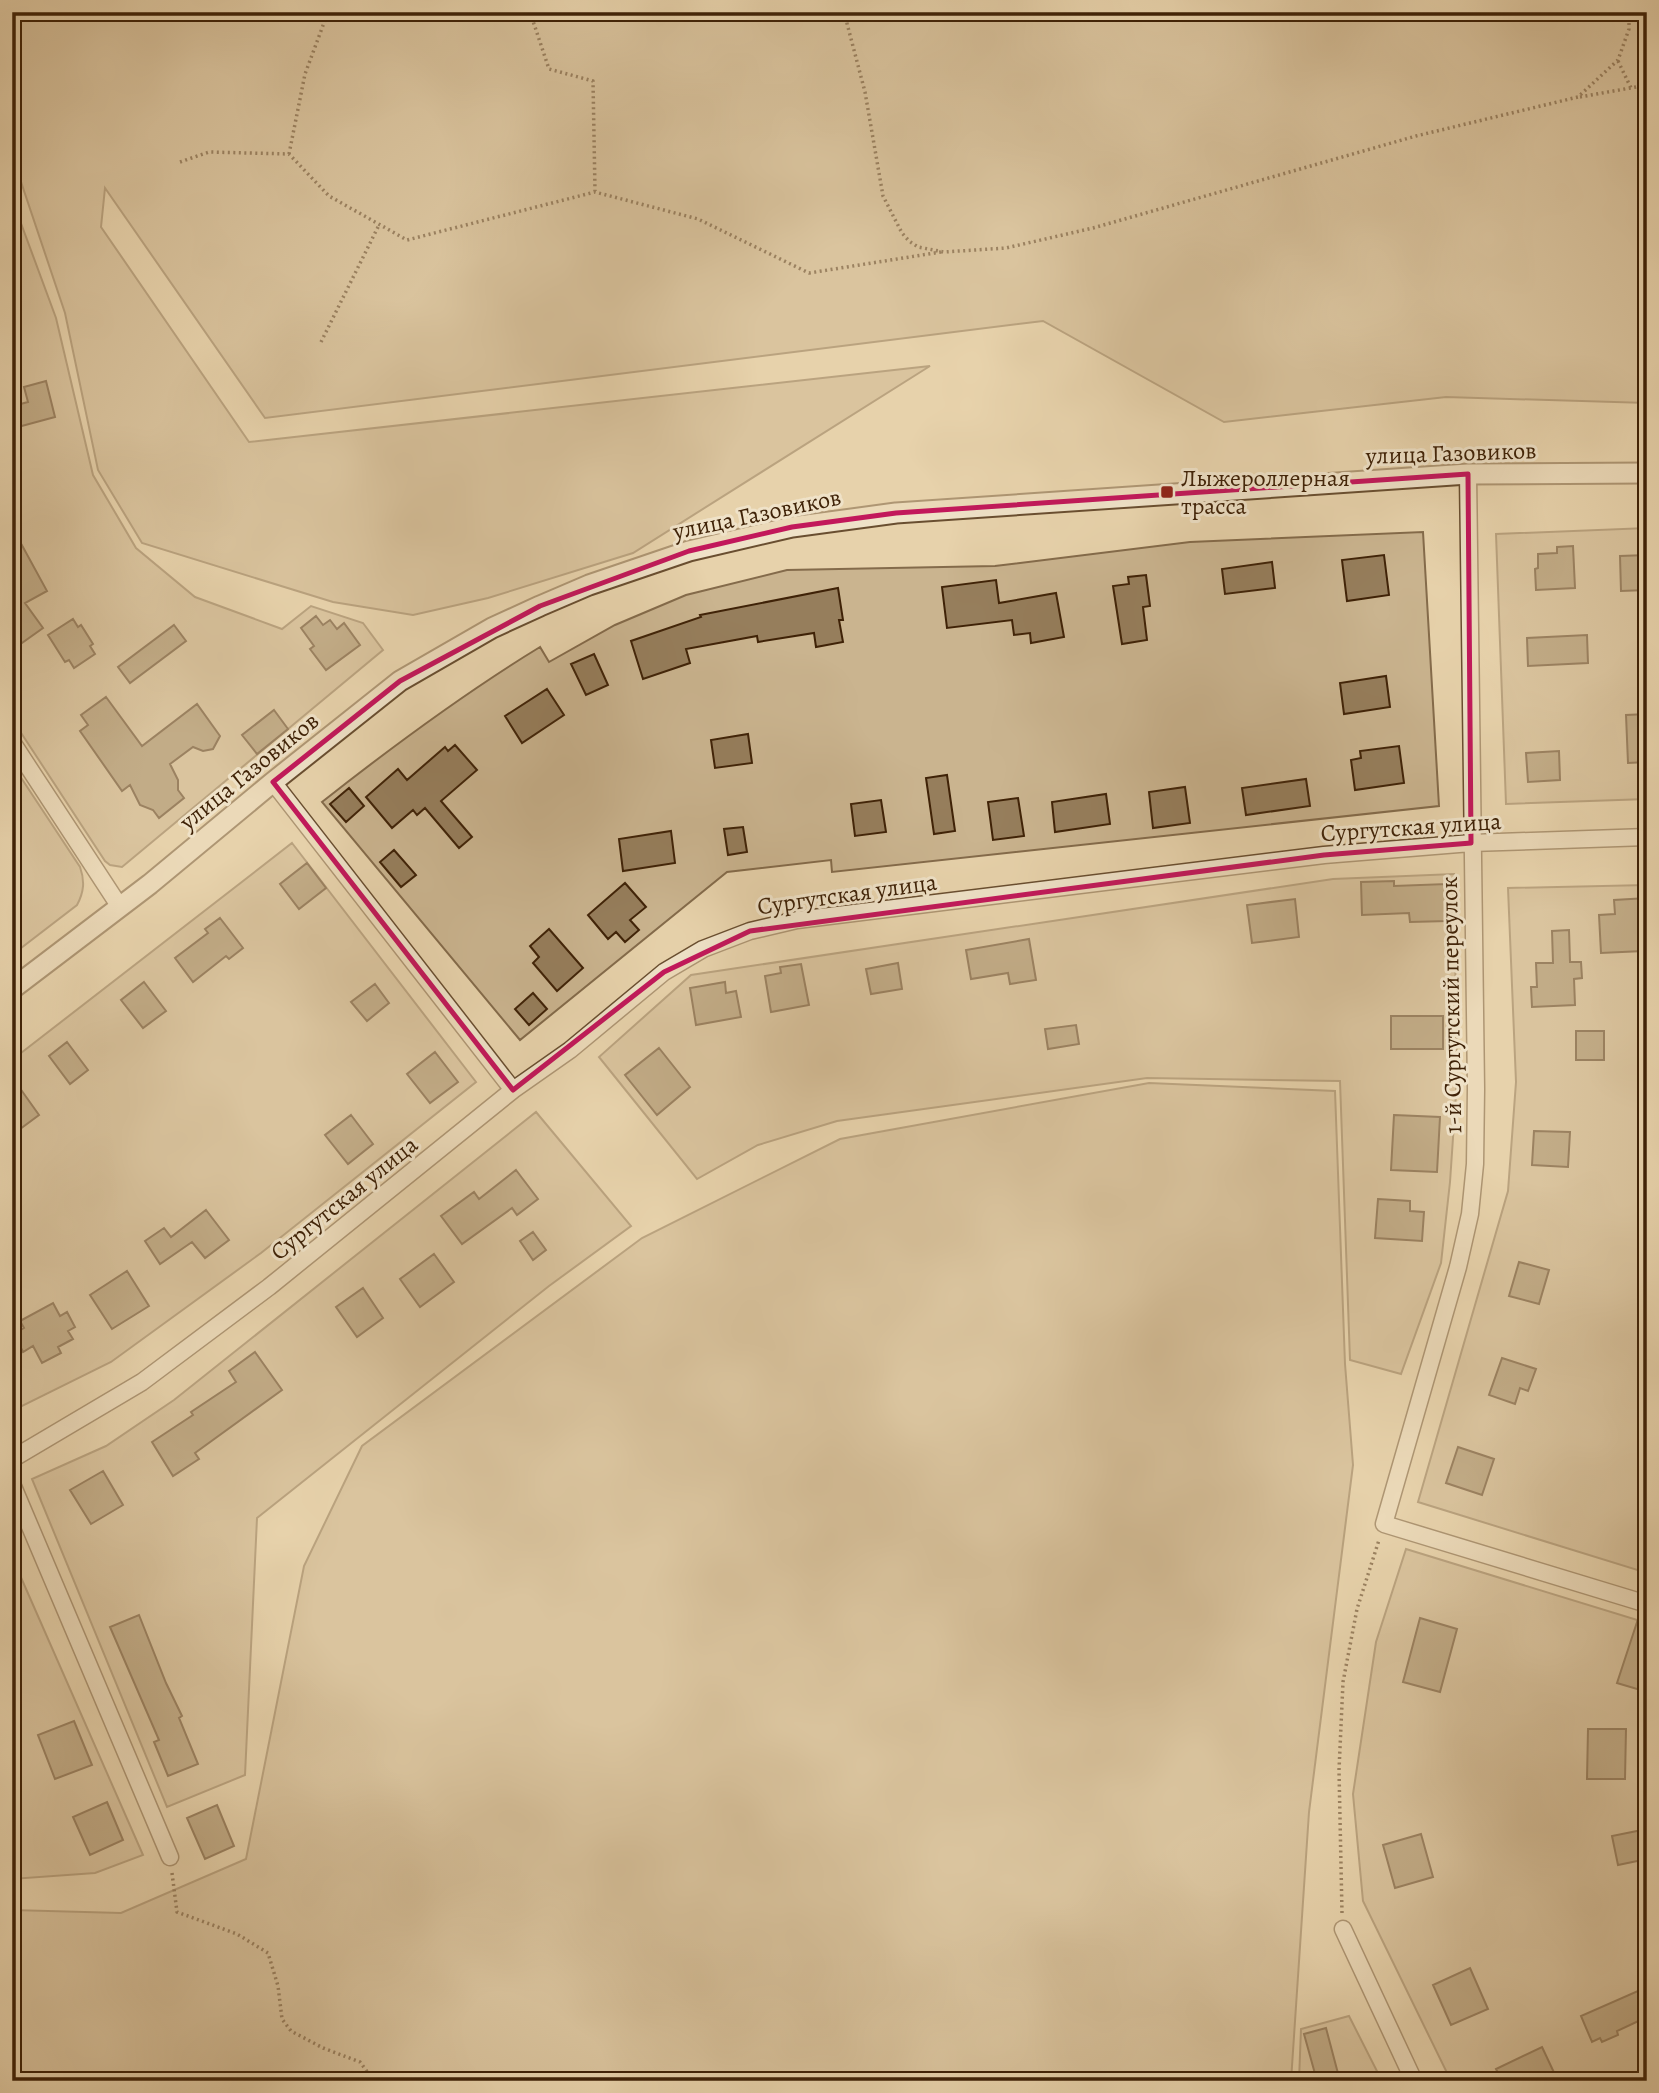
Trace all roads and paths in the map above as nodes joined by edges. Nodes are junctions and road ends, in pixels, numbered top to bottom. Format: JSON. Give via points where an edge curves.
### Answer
{"nodes":[{"id":1,"x":328,"y":12,"type":"edge"},
{"id":2,"x":530,"y":12,"type":"edge"},
{"id":3,"x":844,"y":12,"type":"edge"},
{"id":4,"x":1629,"y":12,"type":"edge"},
{"id":5,"x":1618,"y":60,"type":"junction"},
{"id":6,"x":1647,"y":85,"type":"edge"},
{"id":7,"x":1631,"y":88,"type":"junction"},
{"id":8,"x":1578,"y":97,"type":"junction"},
{"id":9,"x":289,"y":154,"type":"junction"},
{"id":10,"x":180,"y":162,"type":"dead end"},
{"id":11,"x":595,"y":192,"type":"junction"},
{"id":12,"x":379,"y":225,"type":"junction"},
{"id":13,"x":944,"y":252,"type":"junction"},
{"id":14,"x":321,"y":342,"type":"dead end"},
{"id":15,"x":1647,"y":473,"type":"edge"},
{"id":16,"x":1468,"y":474,"type":"junction"},
{"id":17,"x":12,"y":742,"type":"edge"},
{"id":18,"x":273,"y":782,"type":"junction"},
{"id":19,"x":1647,"y":837,"type":"edge"},
{"id":20,"x":1472,"y":843,"type":"junction"},
{"id":21,"x":120,"y":908,"type":"junction"},
{"id":22,"x":12,"y":989,"type":"edge"},
{"id":23,"x":513,"y":1090,"type":"junction"},
{"id":24,"x":12,"y":1459,"type":"edge"},
{"id":25,"x":12,"y":1484,"type":"edge"},
{"id":26,"x":1384,"y":1524,"type":"junction"},
{"id":27,"x":1647,"y":1604,"type":"edge"},
{"id":28,"x":170,"y":1857,"type":"joint"},
{"id":29,"x":1343,"y":1929,"type":"joint"},
{"id":30,"x":374,"y":2081,"type":"edge"},
{"id":31,"x":1415,"y":2081,"type":"edge"}],
"edges":[{"from":1,"to":9,"type":"path","via":[[305,74]]},
{"from":2,"to":11,"type":"path","via":[[549,69],[593,81]]},
{"from":3,"to":13,"type":"path","via":[[865,92],[883,196],[909,241]]},
{"from":4,"to":5,"type":"path","via":[[1629,29]]},
{"from":5,"to":7,"type":"path"},
{"from":5,"to":8,"type":"path"},
{"from":6,"to":7,"type":"path"},
{"from":7,"to":8,"type":"path"},
{"from":8,"to":13,"type":"path","via":[[1416,136],[1093,228],[1006,248]]},
{"from":9,"to":10,"type":"path","via":[[209,152]]},
{"from":9,"to":12,"type":"path","via":[[329,196]]},
{"from":11,"to":12,"type":"path","via":[[407,240]]},
{"from":11,"to":13,"type":"path","via":[[698,219],[809,273]]},
{"from":12,"to":14,"type":"path"},
{"from":15,"to":16,"type":"street","name":"улица Газовиков"},
{"from":16,"to":18,"type":"street","name":"улица Газовиков","via":[[896,513],[831,521],[689,551],[589,585],[492,628],[400,681]]},
{"from":16,"to":20,"type":"street","name":"1-й Сургутский переулок"},
{"from":17,"to":21,"type":"street"},
{"from":18,"to":21,"type":"street","name":"улица Газовиков"},
{"from":18,"to":23,"type":"street"},
{"from":19,"to":20,"type":"street","name":"Сургутская улица"},
{"from":20,"to":23,"type":"street","name":"Сургутская улица","via":[[1324,855],[797,920],[750,931],[703,949],[664,972],[570,1050]]},
{"from":20,"to":26,"type":"street","name":"1-й Сургутский переулок","via":[[1476,1089],[1470,1214]]},
{"from":21,"to":22,"type":"street","name":"улица Газовиков"},
{"from":23,"to":24,"type":"street","name":"Сургутская улица","via":[[269,1287],[142,1382]]},
{"from":25,"to":28,"type":"street"},
{"from":26,"to":27,"type":"street"},
{"from":26,"to":29,"type":"path","via":[[1357,1609],[1343,1682],[1339,1770]]},
{"from":28,"to":30,"type":"path","via":[[177,1912],[237,1934],[268,1952],[282,2019],[291,2031],[360,2062]]},
{"from":29,"to":31,"type":"street"}]}
